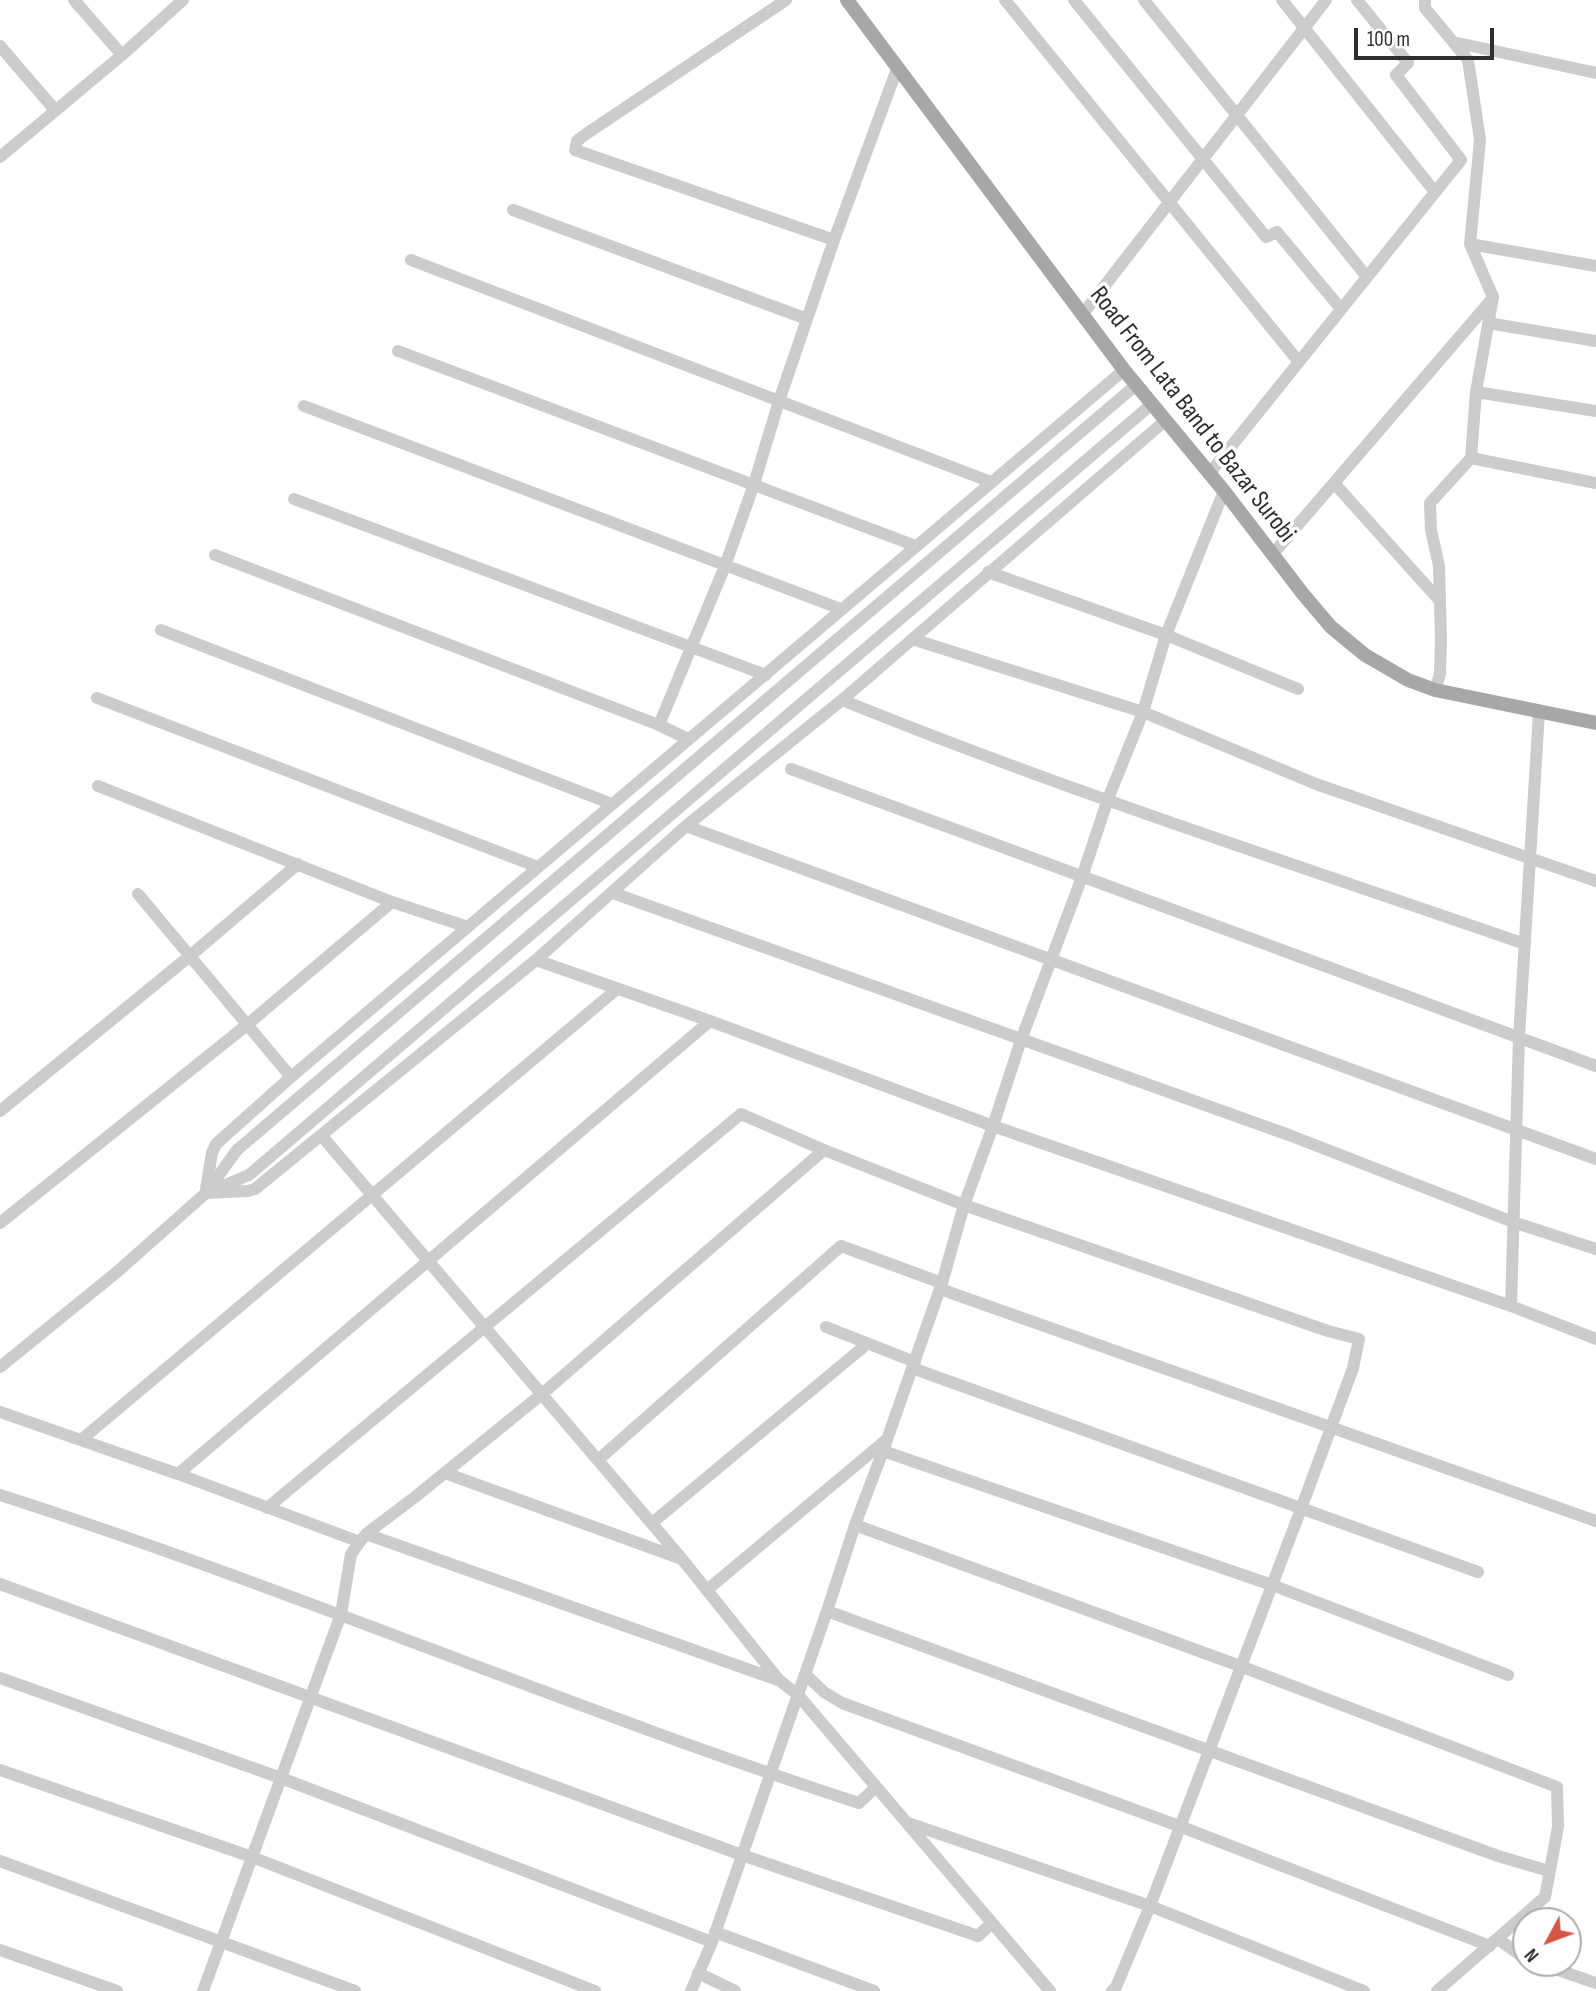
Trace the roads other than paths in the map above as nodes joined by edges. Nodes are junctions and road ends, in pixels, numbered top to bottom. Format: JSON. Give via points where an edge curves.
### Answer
{"nodes":[{"id":1,"x":74,"y":0,"type":"edge"},
{"id":2,"x":183,"y":0,"type":"edge"},
{"id":3,"x":786,"y":0,"type":"edge"},
{"id":4,"x":847,"y":0,"type":"edge"},
{"id":5,"x":1005,"y":0,"type":"edge"},
{"id":6,"x":1074,"y":0,"type":"edge"},
{"id":7,"x":1144,"y":0,"type":"edge"},
{"id":8,"x":1282,"y":0,"type":"edge"},
{"id":9,"x":1326,"y":0,"type":"edge"},
{"id":10,"x":1357,"y":0,"type":"edge"},
{"id":11,"x":1423,"y":3,"type":"edge"},
{"id":12,"x":1305,"y":28,"type":"junction"},
{"id":13,"x":1453,"y":42,"type":"junction"},
{"id":14,"x":0,"y":46,"type":"edge"},
{"id":15,"x":122,"y":55,"type":"junction"},
{"id":16,"x":897,"y":69,"type":"junction"},
{"id":17,"x":1596,"y":73,"type":"edge"},
{"id":18,"x":55,"y":110,"type":"junction"},
{"id":19,"x":1237,"y":115,"type":"junction"},
{"id":20,"x":0,"y":157,"type":"edge"},
{"id":21,"x":1202,"y":159,"type":"junction"},
{"id":22,"x":1435,"y":192,"type":"junction"},
{"id":23,"x":1169,"y":202,"type":"junction"},
{"id":24,"x":513,"y":210,"type":"dead end"},
{"id":25,"x":834,"y":240,"type":"junction"},
{"id":26,"x":1471,"y":244,"type":"junction"},
{"id":27,"x":411,"y":260,"type":"dead end"},
{"id":28,"x":1596,"y":266,"type":"edge"},
{"id":29,"x":1367,"y":277,"type":"junction"},
{"id":30,"x":1493,"y":297,"type":"junction"},
{"id":31,"x":1341,"y":309,"type":"junction"},
{"id":32,"x":1082,"y":315,"type":"junction"},
{"id":33,"x":807,"y":318,"type":"junction"},
{"id":34,"x":1488,"y":323,"type":"junction"},
{"id":35,"x":1596,"y":341,"type":"edge"},
{"id":36,"x":398,"y":351,"type":"dead end"},
{"id":37,"x":1299,"y":362,"type":"junction"},
{"id":38,"x":1124,"y":370,"type":"junction"},
{"id":39,"x":1136,"y":385,"type":"junction"},
{"id":40,"x":1476,"y":392,"type":"junction"},
{"id":41,"x":779,"y":401,"type":"junction"},
{"id":42,"x":1152,"y":404,"type":"junction"},
{"id":43,"x":304,"y":406,"type":"dead end"},
{"id":44,"x":1596,"y":411,"type":"edge"},
{"id":45,"x":1166,"y":420,"type":"junction"},
{"id":46,"x":1471,"y":458,"type":"junction"},
{"id":47,"x":1209,"y":474,"type":"junction"},
{"id":48,"x":991,"y":482,"type":"junction"},
{"id":49,"x":1334,"y":483,"type":"junction"},
{"id":50,"x":1596,"y":483,"type":"edge"},
{"id":51,"x":754,"y":485,"type":"junction"},
{"id":52,"x":1224,"y":491,"type":"junction"},
{"id":53,"x":293,"y":499,"type":"dead end"},
{"id":54,"x":916,"y":546,"type":"junction"},
{"id":55,"x":215,"y":555,"type":"dead end"},
{"id":56,"x":1272,"y":555,"type":"junction"},
{"id":57,"x":725,"y":566,"type":"junction"},
{"id":58,"x":988,"y":572,"type":"junction"},
{"id":59,"x":1440,"y":601,"type":"junction"},
{"id":60,"x":841,"y":609,"type":"junction"},
{"id":61,"x":161,"y":630,"type":"dead end"},
{"id":62,"x":1166,"y":635,"type":"junction"},
{"id":63,"x":912,"y":639,"type":"junction"},
{"id":64,"x":692,"y":646,"type":"junction"},
{"id":65,"x":766,"y":675,"type":"junction"},
{"id":66,"x":1298,"y":689,"type":"dead end"},
{"id":67,"x":1435,"y":690,"type":"junction"},
{"id":68,"x":97,"y":698,"type":"dead end"},
{"id":69,"x":842,"y":701,"type":"junction"},
{"id":70,"x":1143,"y":712,"type":"junction"},
{"id":71,"x":1539,"y":712,"type":"junction"},
{"id":72,"x":1596,"y":723,"type":"edge"},
{"id":73,"x":659,"y":725,"type":"junction"},
{"id":74,"x":688,"y":739,"type":"junction"},
{"id":75,"x":791,"y":769,"type":"dead end"},
{"id":76,"x":98,"y":786,"type":"dead end"},
{"id":77,"x":1108,"y":799,"type":"junction"},
{"id":78,"x":612,"y":804,"type":"junction"},
{"id":79,"x":685,"y":827,"type":"junction"},
{"id":80,"x":1529,"y":856,"type":"junction"},
{"id":81,"x":298,"y":864,"type":"junction"},
{"id":82,"x":538,"y":867,"type":"junction"},
{"id":83,"x":1082,"y":877,"type":"junction"},
{"id":84,"x":1596,"y":881,"type":"edge"},
{"id":85,"x":613,"y":893,"type":"junction"},
{"id":86,"x":138,"y":894,"type":"dead end"},
{"id":87,"x":392,"y":902,"type":"junction"},
{"id":88,"x":468,"y":927,"type":"junction"},
{"id":89,"x":1525,"y":944,"type":"junction"},
{"id":90,"x":191,"y":956,"type":"junction"},
{"id":91,"x":1051,"y":959,"type":"junction"},
{"id":92,"x":536,"y":960,"type":"junction"},
{"id":93,"x":617,"y":989,"type":"junction"},
{"id":94,"x":710,"y":1021,"type":"junction"},
{"id":95,"x":248,"y":1024,"type":"junction"},
{"id":96,"x":1519,"y":1037,"type":"junction"},
{"id":97,"x":1021,"y":1040,"type":"junction"},
{"id":98,"x":1596,"y":1066,"type":"edge"},
{"id":99,"x":291,"y":1077,"type":"junction"},
{"id":100,"x":0,"y":1111,"type":"edge"},
{"id":101,"x":993,"y":1126,"type":"junction"},
{"id":102,"x":1517,"y":1130,"type":"junction"},
{"id":103,"x":321,"y":1135,"type":"junction"},
{"id":104,"x":824,"y":1150,"type":"junction"},
{"id":105,"x":1596,"y":1159,"type":"edge"},
{"id":106,"x":206,"y":1193,"type":"junction"},
{"id":107,"x":372,"y":1194,"type":"junction"},
{"id":108,"x":964,"y":1205,"type":"junction"},
{"id":109,"x":1513,"y":1222,"type":"junction"},
{"id":110,"x":0,"y":1223,"type":"edge"},
{"id":111,"x":1596,"y":1249,"type":"edge"},
{"id":112,"x":428,"y":1259,"type":"junction"},
{"id":113,"x":941,"y":1286,"type":"junction"},
{"id":114,"x":1511,"y":1306,"type":"junction"},
{"id":115,"x":486,"y":1327,"type":"junction"},
{"id":116,"x":826,"y":1327,"type":"dead end"},
{"id":117,"x":1596,"y":1339,"type":"edge"},
{"id":118,"x":867,"y":1344,"type":"junction"},
{"id":119,"x":914,"y":1365,"type":"junction"},
{"id":120,"x":0,"y":1367,"type":"edge"},
{"id":121,"x":542,"y":1394,"type":"junction"},
{"id":122,"x":0,"y":1412,"type":"edge"},
{"id":123,"x":1330,"y":1427,"type":"junction"},
{"id":124,"x":888,"y":1438,"type":"junction"},
{"id":125,"x":81,"y":1440,"type":"junction"},
{"id":126,"x":883,"y":1451,"type":"junction"},
{"id":127,"x":598,"y":1460,"type":"junction"},
{"id":128,"x":444,"y":1473,"type":"junction"},
{"id":129,"x":178,"y":1474,"type":"junction"},
{"id":130,"x":0,"y":1495,"type":"edge"},
{"id":131,"x":267,"y":1508,"type":"junction"},
{"id":132,"x":1301,"y":1509,"type":"junction"},
{"id":133,"x":1596,"y":1521,"type":"edge"},
{"id":134,"x":652,"y":1523,"type":"junction"},
{"id":135,"x":855,"y":1525,"type":"junction"},
{"id":136,"x":363,"y":1538,"type":"junction"},
{"id":137,"x":682,"y":1559,"type":"junction"},
{"id":138,"x":1478,"y":1572,"type":"dead end"},
{"id":139,"x":0,"y":1584,"type":"edge"},
{"id":140,"x":1272,"y":1585,"type":"junction"},
{"id":141,"x":707,"y":1590,"type":"junction"},
{"id":142,"x":827,"y":1611,"type":"junction"},
{"id":143,"x":341,"y":1614,"type":"junction"},
{"id":144,"x":1240,"y":1666,"type":"junction"},
{"id":145,"x":805,"y":1674,"type":"junction"},
{"id":146,"x":1508,"y":1675,"type":"dead end"},
{"id":147,"x":0,"y":1678,"type":"edge"},
{"id":148,"x":779,"y":1680,"type":"junction"},
{"id":149,"x":798,"y":1695,"type":"junction"},
{"id":150,"x":310,"y":1699,"type":"junction"},
{"id":151,"x":1208,"y":1750,"type":"junction"},
{"id":152,"x":0,"y":1770,"type":"edge"},
{"id":153,"x":770,"y":1774,"type":"junction"},
{"id":154,"x":281,"y":1778,"type":"junction"},
{"id":155,"x":876,"y":1787,"type":"junction"},
{"id":156,"x":907,"y":1823,"type":"junction"},
{"id":157,"x":1179,"y":1826,"type":"junction"},
{"id":158,"x":742,"y":1854,"type":"junction"},
{"id":159,"x":252,"y":1857,"type":"junction"},
{"id":160,"x":0,"y":1861,"type":"edge"},
{"id":161,"x":1549,"y":1871,"type":"junction"},
{"id":162,"x":1150,"y":1906,"type":"junction"},
{"id":163,"x":992,"y":1923,"type":"junction"},
{"id":164,"x":713,"y":1937,"type":"junction"},
{"id":165,"x":221,"y":1941,"type":"junction"},
{"id":166,"x":1494,"y":1943,"type":"junction"},
{"id":167,"x":0,"y":1950,"type":"edge"},
{"id":168,"x":1512,"y":1952,"type":"edge"},
{"id":169,"x":698,"y":1973,"type":"junction"},
{"id":170,"x":1579,"y":1977,"type":"edge"},
{"id":171,"x":1596,"y":1983,"type":"edge"},
{"id":172,"x":1118,"y":1990,"type":"edge"},
{"id":173,"x":117,"y":1991,"type":"edge"},
{"id":174,"x":203,"y":1991,"type":"edge"},
{"id":175,"x":355,"y":1991,"type":"edge"},
{"id":176,"x":595,"y":1991,"type":"edge"},
{"id":177,"x":691,"y":1991,"type":"edge"},
{"id":178,"x":734,"y":1991,"type":"edge"},
{"id":179,"x":874,"y":1991,"type":"edge"},
{"id":180,"x":1050,"y":1991,"type":"edge"},
{"id":181,"x":1364,"y":1991,"type":"edge"},
{"id":182,"x":1437,"y":1991,"type":"edge"}],
"edges":[{"from":1,"to":15,"type":"street"},
{"from":2,"to":15,"type":"street"},
{"from":3,"to":25,"type":"street","via":[[586,134],[577,141],[576,150]]},
{"from":4,"to":16,"type":"main road","name":"Road From Lata Band to Bazar Surobi"},
{"from":5,"to":23,"type":"street"},
{"from":6,"to":21,"type":"street"},
{"from":7,"to":19,"type":"street"},
{"from":8,"to":12,"type":"street"},
{"from":9,"to":12,"type":"street"},
{"from":10,"to":22,"type":"street","via":[[1408,63],[1396,75],[1461,160]]},
{"from":11,"to":13,"type":"street"},
{"from":12,"to":19,"type":"street"},
{"from":12,"to":22,"type":"street"},
{"from":13,"to":17,"type":"street"},
{"from":13,"to":26,"type":"street","via":[[1468,60],[1480,140]]},
{"from":14,"to":18,"type":"street"},
{"from":15,"to":18,"type":"street"},
{"from":16,"to":25,"type":"street"},
{"from":16,"to":32,"type":"main road","name":"Road From Lata Band to Bazar Surobi"},
{"from":18,"to":20,"type":"street"},
{"from":19,"to":21,"type":"street"},
{"from":19,"to":29,"type":"street"},
{"from":21,"to":23,"type":"street"},
{"from":21,"to":31,"type":"street","via":[[1266,237],[1276,233]]},
{"from":22,"to":29,"type":"street"},
{"from":23,"to":32,"type":"street"},
{"from":23,"to":37,"type":"street"},
{"from":24,"to":33,"type":"street"},
{"from":25,"to":33,"type":"street"},
{"from":26,"to":28,"type":"street"},
{"from":26,"to":30,"type":"street"},
{"from":27,"to":41,"type":"street"},
{"from":29,"to":31,"type":"street"},
{"from":30,"to":34,"type":"street"},
{"from":30,"to":49,"type":"street"},
{"from":31,"to":37,"type":"street"},
{"from":32,"to":38,"type":"main road","name":"Road From Lata Band to Bazar Surobi"},
{"from":33,"to":41,"type":"street"},
{"from":34,"to":35,"type":"street"},
{"from":34,"to":40,"type":"street"},
{"from":36,"to":51,"type":"street"},
{"from":37,"to":47,"type":"street"},
{"from":38,"to":39,"type":"main road","name":"Road From Lata Band to Bazar Surobi"},
{"from":38,"to":48,"type":"street"},
{"from":39,"to":42,"type":"main road","name":"Road From Lata Band to Bazar Surobi"},
{"from":39,"to":106,"type":"street","via":[[237,1150]]},
{"from":40,"to":44,"type":"street"},
{"from":40,"to":46,"type":"street"},
{"from":41,"to":48,"type":"street"},
{"from":41,"to":51,"type":"street"},
{"from":42,"to":45,"type":"main road","name":"Road From Lata Band to Bazar Surobi"},
{"from":42,"to":106,"type":"street","via":[[249,1175]]},
{"from":43,"to":57,"type":"street"},
{"from":45,"to":47,"type":"main road","name":"Road From Lata Band to Bazar Surobi"},
{"from":45,"to":58,"type":"street"},
{"from":46,"to":50,"type":"street"},
{"from":46,"to":59,"type":"street","via":[[1430,503]]},
{"from":47,"to":52,"type":"main road","name":"Road From Lata Band to Bazar Surobi"},
{"from":48,"to":54,"type":"street"},
{"from":49,"to":56,"type":"street"},
{"from":49,"to":59,"type":"street"},
{"from":51,"to":54,"type":"street"},
{"from":51,"to":57,"type":"street"},
{"from":52,"to":56,"type":"main road","name":"Road From Lata Band to Bazar Surobi"},
{"from":52,"to":62,"type":"street"},
{"from":53,"to":64,"type":"street"},
{"from":54,"to":60,"type":"street"},
{"from":55,"to":73,"type":"street"},
{"from":56,"to":67,"type":"main road","name":"Road From Lata Band to Bazar Surobi","via":[[1331,627],[1366,655]]},
{"from":57,"to":60,"type":"street"},
{"from":57,"to":64,"type":"street"},
{"from":58,"to":62,"type":"street"},
{"from":58,"to":63,"type":"street"},
{"from":59,"to":67,"type":"street","via":[[1440,674]]},
{"from":60,"to":65,"type":"street"},
{"from":61,"to":78,"type":"street"},
{"from":62,"to":66,"type":"street"},
{"from":62,"to":70,"type":"street"},
{"from":63,"to":69,"type":"street"},
{"from":63,"to":70,"type":"street"},
{"from":64,"to":65,"type":"street"},
{"from":64,"to":73,"type":"street"},
{"from":65,"to":74,"type":"street"},
{"from":67,"to":71,"type":"main road","name":"Road From Lata Band to Bazar Surobi"},
{"from":68,"to":82,"type":"street"},
{"from":69,"to":77,"type":"street"},
{"from":69,"to":79,"type":"street"},
{"from":70,"to":77,"type":"street"},
{"from":70,"to":80,"type":"street","via":[[1316,784]]},
{"from":71,"to":72,"type":"main road","name":"Road From Lata Band to Bazar Surobi"},
{"from":71,"to":80,"type":"street"},
{"from":73,"to":74,"type":"street"},
{"from":74,"to":78,"type":"street"},
{"from":75,"to":83,"type":"street"},
{"from":76,"to":81,"type":"street"},
{"from":77,"to":83,"type":"street"},
{"from":77,"to":89,"type":"street"},
{"from":78,"to":82,"type":"street"},
{"from":79,"to":85,"type":"street"},
{"from":79,"to":91,"type":"street"},
{"from":80,"to":84,"type":"street"},
{"from":80,"to":89,"type":"street"},
{"from":81,"to":87,"type":"street"},
{"from":81,"to":90,"type":"street"},
{"from":82,"to":88,"type":"street"},
{"from":83,"to":91,"type":"street"},
{"from":83,"to":96,"type":"street"},
{"from":85,"to":92,"type":"street"},
{"from":85,"to":97,"type":"street"},
{"from":86,"to":90,"type":"street"},
{"from":87,"to":88,"type":"street"},
{"from":87,"to":95,"type":"street"},
{"from":88,"to":99,"type":"street"},
{"from":89,"to":96,"type":"street"},
{"from":90,"to":95,"type":"street"},
{"from":90,"to":100,"type":"street"},
{"from":91,"to":97,"type":"street"},
{"from":91,"to":102,"type":"street"},
{"from":92,"to":93,"type":"street"},
{"from":92,"to":103,"type":"street"},
{"from":93,"to":94,"type":"street"},
{"from":93,"to":107,"type":"street"},
{"from":94,"to":101,"type":"street"},
{"from":94,"to":112,"type":"street"},
{"from":95,"to":99,"type":"street"},
{"from":95,"to":110,"type":"street"},
{"from":96,"to":98,"type":"street"},
{"from":96,"to":102,"type":"street"},
{"from":97,"to":101,"type":"street"},
{"from":97,"to":109,"type":"street","via":[[1289,1135]]},
{"from":99,"to":106,"type":"street","via":[[216,1144]]},
{"from":101,"to":108,"type":"street"},
{"from":101,"to":114,"type":"street"},
{"from":102,"to":105,"type":"street"},
{"from":102,"to":109,"type":"street"},
{"from":103,"to":106,"type":"street","via":[[255,1189]]},
{"from":103,"to":107,"type":"street"},
{"from":104,"to":108,"type":"street"},
{"from":104,"to":115,"type":"street","via":[[741,1114]]},
{"from":104,"to":121,"type":"street"},
{"from":106,"to":120,"type":"street"},
{"from":107,"to":112,"type":"street"},
{"from":107,"to":125,"type":"street"},
{"from":108,"to":113,"type":"street"},
{"from":108,"to":123,"type":"street","via":[[1359,1339]]},
{"from":109,"to":111,"type":"street"},
{"from":109,"to":114,"type":"street"},
{"from":112,"to":115,"type":"street"},
{"from":112,"to":129,"type":"street"},
{"from":113,"to":119,"type":"street"},
{"from":113,"to":123,"type":"street"},
{"from":113,"to":127,"type":"street","via":[[841,1246]]},
{"from":114,"to":117,"type":"street"},
{"from":115,"to":121,"type":"street"},
{"from":115,"to":131,"type":"street"},
{"from":116,"to":118,"type":"street"},
{"from":118,"to":119,"type":"street"},
{"from":118,"to":134,"type":"street"},
{"from":119,"to":124,"type":"street"},
{"from":119,"to":132,"type":"street"},
{"from":121,"to":127,"type":"street"},
{"from":121,"to":128,"type":"street"},
{"from":122,"to":125,"type":"street"},
{"from":123,"to":132,"type":"street"},
{"from":123,"to":133,"type":"street"},
{"from":124,"to":126,"type":"street"},
{"from":124,"to":141,"type":"street"},
{"from":125,"to":129,"type":"street"},
{"from":126,"to":135,"type":"street"},
{"from":126,"to":140,"type":"street"},
{"from":127,"to":134,"type":"street"},
{"from":128,"to":136,"type":"street"},
{"from":128,"to":137,"type":"street"},
{"from":129,"to":131,"type":"street"},
{"from":130,"to":143,"type":"street"},
{"from":131,"to":136,"type":"street"},
{"from":132,"to":138,"type":"street"},
{"from":132,"to":140,"type":"street"},
{"from":134,"to":137,"type":"street"},
{"from":135,"to":142,"type":"street"},
{"from":135,"to":144,"type":"street"},
{"from":136,"to":143,"type":"street","via":[[351,1554]]},
{"from":136,"to":148,"type":"street"},
{"from":137,"to":141,"type":"street"},
{"from":139,"to":150,"type":"street"},
{"from":140,"to":144,"type":"street"},
{"from":140,"to":146,"type":"street"},
{"from":141,"to":148,"type":"street"},
{"from":142,"to":145,"type":"street"},
{"from":142,"to":151,"type":"street"},
{"from":143,"to":150,"type":"street"},
{"from":143,"to":153,"type":"street"},
{"from":144,"to":151,"type":"street"},
{"from":144,"to":161,"type":"street","via":[[1557,1787],[1558,1827]]},
{"from":145,"to":149,"type":"street"},
{"from":145,"to":157,"type":"street","via":[[842,1703]]},
{"from":147,"to":154,"type":"street"},
{"from":148,"to":149,"type":"street"},
{"from":149,"to":153,"type":"street"},
{"from":149,"to":155,"type":"street"},
{"from":150,"to":154,"type":"street"},
{"from":150,"to":158,"type":"street"},
{"from":151,"to":157,"type":"street"},
{"from":151,"to":161,"type":"street"},
{"from":152,"to":159,"type":"street"},
{"from":153,"to":155,"type":"street","via":[[859,1803]]},
{"from":153,"to":158,"type":"street"},
{"from":154,"to":159,"type":"street"},
{"from":154,"to":164,"type":"street"},
{"from":155,"to":156,"type":"street"},
{"from":156,"to":162,"type":"street"},
{"from":156,"to":163,"type":"street"},
{"from":157,"to":162,"type":"street"},
{"from":157,"to":166,"type":"street"},
{"from":158,"to":163,"type":"street","via":[[978,1936]]},
{"from":158,"to":164,"type":"street"},
{"from":159,"to":165,"type":"street"},
{"from":159,"to":176,"type":"street"},
{"from":160,"to":165,"type":"street"},
{"from":161,"to":166,"type":"street","via":[[1545,1897]]},
{"from":162,"to":172,"type":"street"},
{"from":162,"to":181,"type":"street"},
{"from":163,"to":180,"type":"street"},
{"from":164,"to":169,"type":"street"},
{"from":164,"to":179,"type":"street"},
{"from":165,"to":174,"type":"street"},
{"from":165,"to":175,"type":"street"},
{"from":166,"to":168,"type":"street"},
{"from":166,"to":182,"type":"street"},
{"from":167,"to":173,"type":"street"},
{"from":169,"to":177,"type":"street"},
{"from":169,"to":178,"type":"street"},
{"from":170,"to":171,"type":"street"}]}
